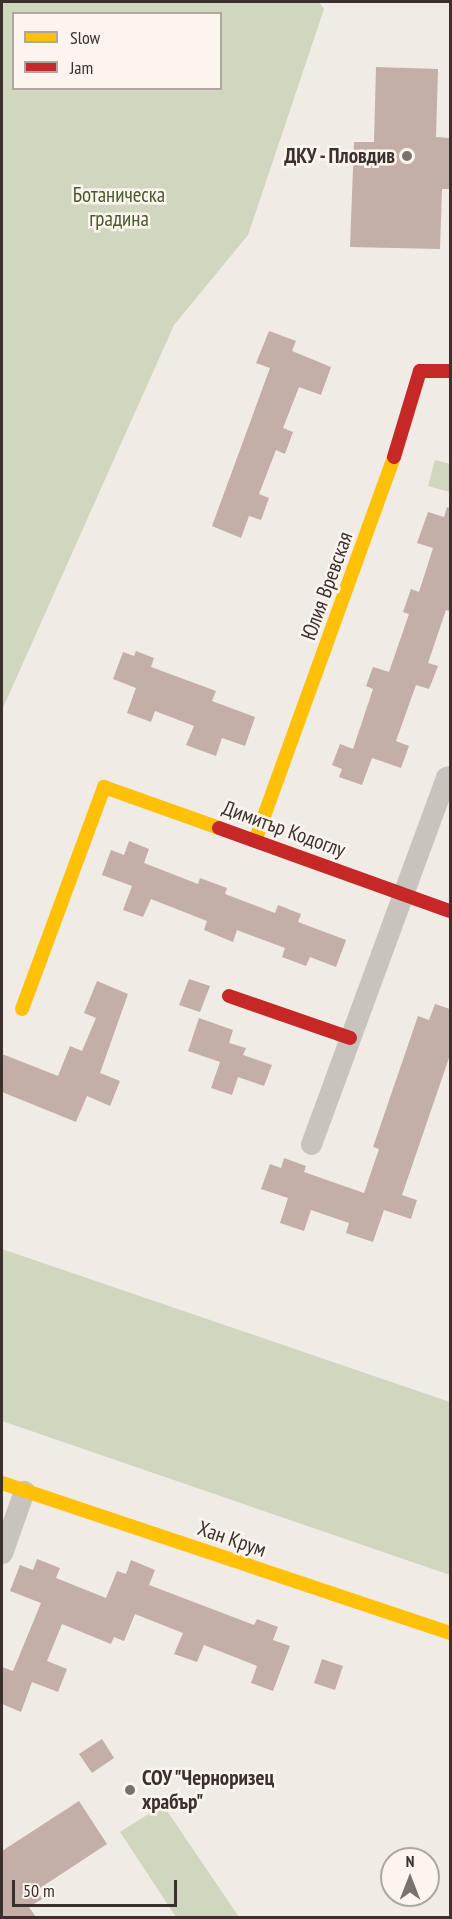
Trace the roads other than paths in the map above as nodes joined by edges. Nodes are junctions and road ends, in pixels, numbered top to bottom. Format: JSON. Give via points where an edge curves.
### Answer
{"nodes":[{"id":1,"x":450,"y":370,"type":"edge"},
{"id":2,"x":450,"y":776,"type":"edge"},
{"id":3,"x":255,"y":841,"type":"junction"},
{"id":4,"x":402,"y":894,"type":"junction"},
{"id":5,"x":450,"y":911,"type":"edge"},
{"id":6,"x":229,"y":996,"type":"dead end"},
{"id":7,"x":22,"y":1009,"type":"dead end"},
{"id":8,"x":350,"y":1038,"type":"junction"},
{"id":9,"x":311,"y":1144,"type":"dead end"},
{"id":10,"x":2,"y":1483,"type":"edge"},
{"id":11,"x":24,"y":1491,"type":"junction"},
{"id":12,"x":2,"y":1553,"type":"edge"},
{"id":13,"x":450,"y":1633,"type":"edge"}],
"edges":[{"from":1,"to":3,"type":"street","name":"Юлия Вревская","via":[[420,370],[376,514]]},
{"from":2,"to":4,"type":"street","via":[[446,777]]},
{"from":3,"to":4,"type":"street","name":"Димитър Кодоглу"},
{"from":3,"to":7,"type":"street","name":"Димитър Кодоглу","via":[[104,787]]},
{"from":4,"to":5,"type":"street","name":"Димитър Кодоглу"},
{"from":4,"to":8,"type":"street"},
{"from":6,"to":8,"type":"street"},
{"from":8,"to":9,"type":"street"},
{"from":10,"to":11,"type":"street","name":"Хан Крум"},
{"from":11,"to":12,"type":"street"},
{"from":11,"to":13,"type":"street","name":"Хан Крум"}]}
